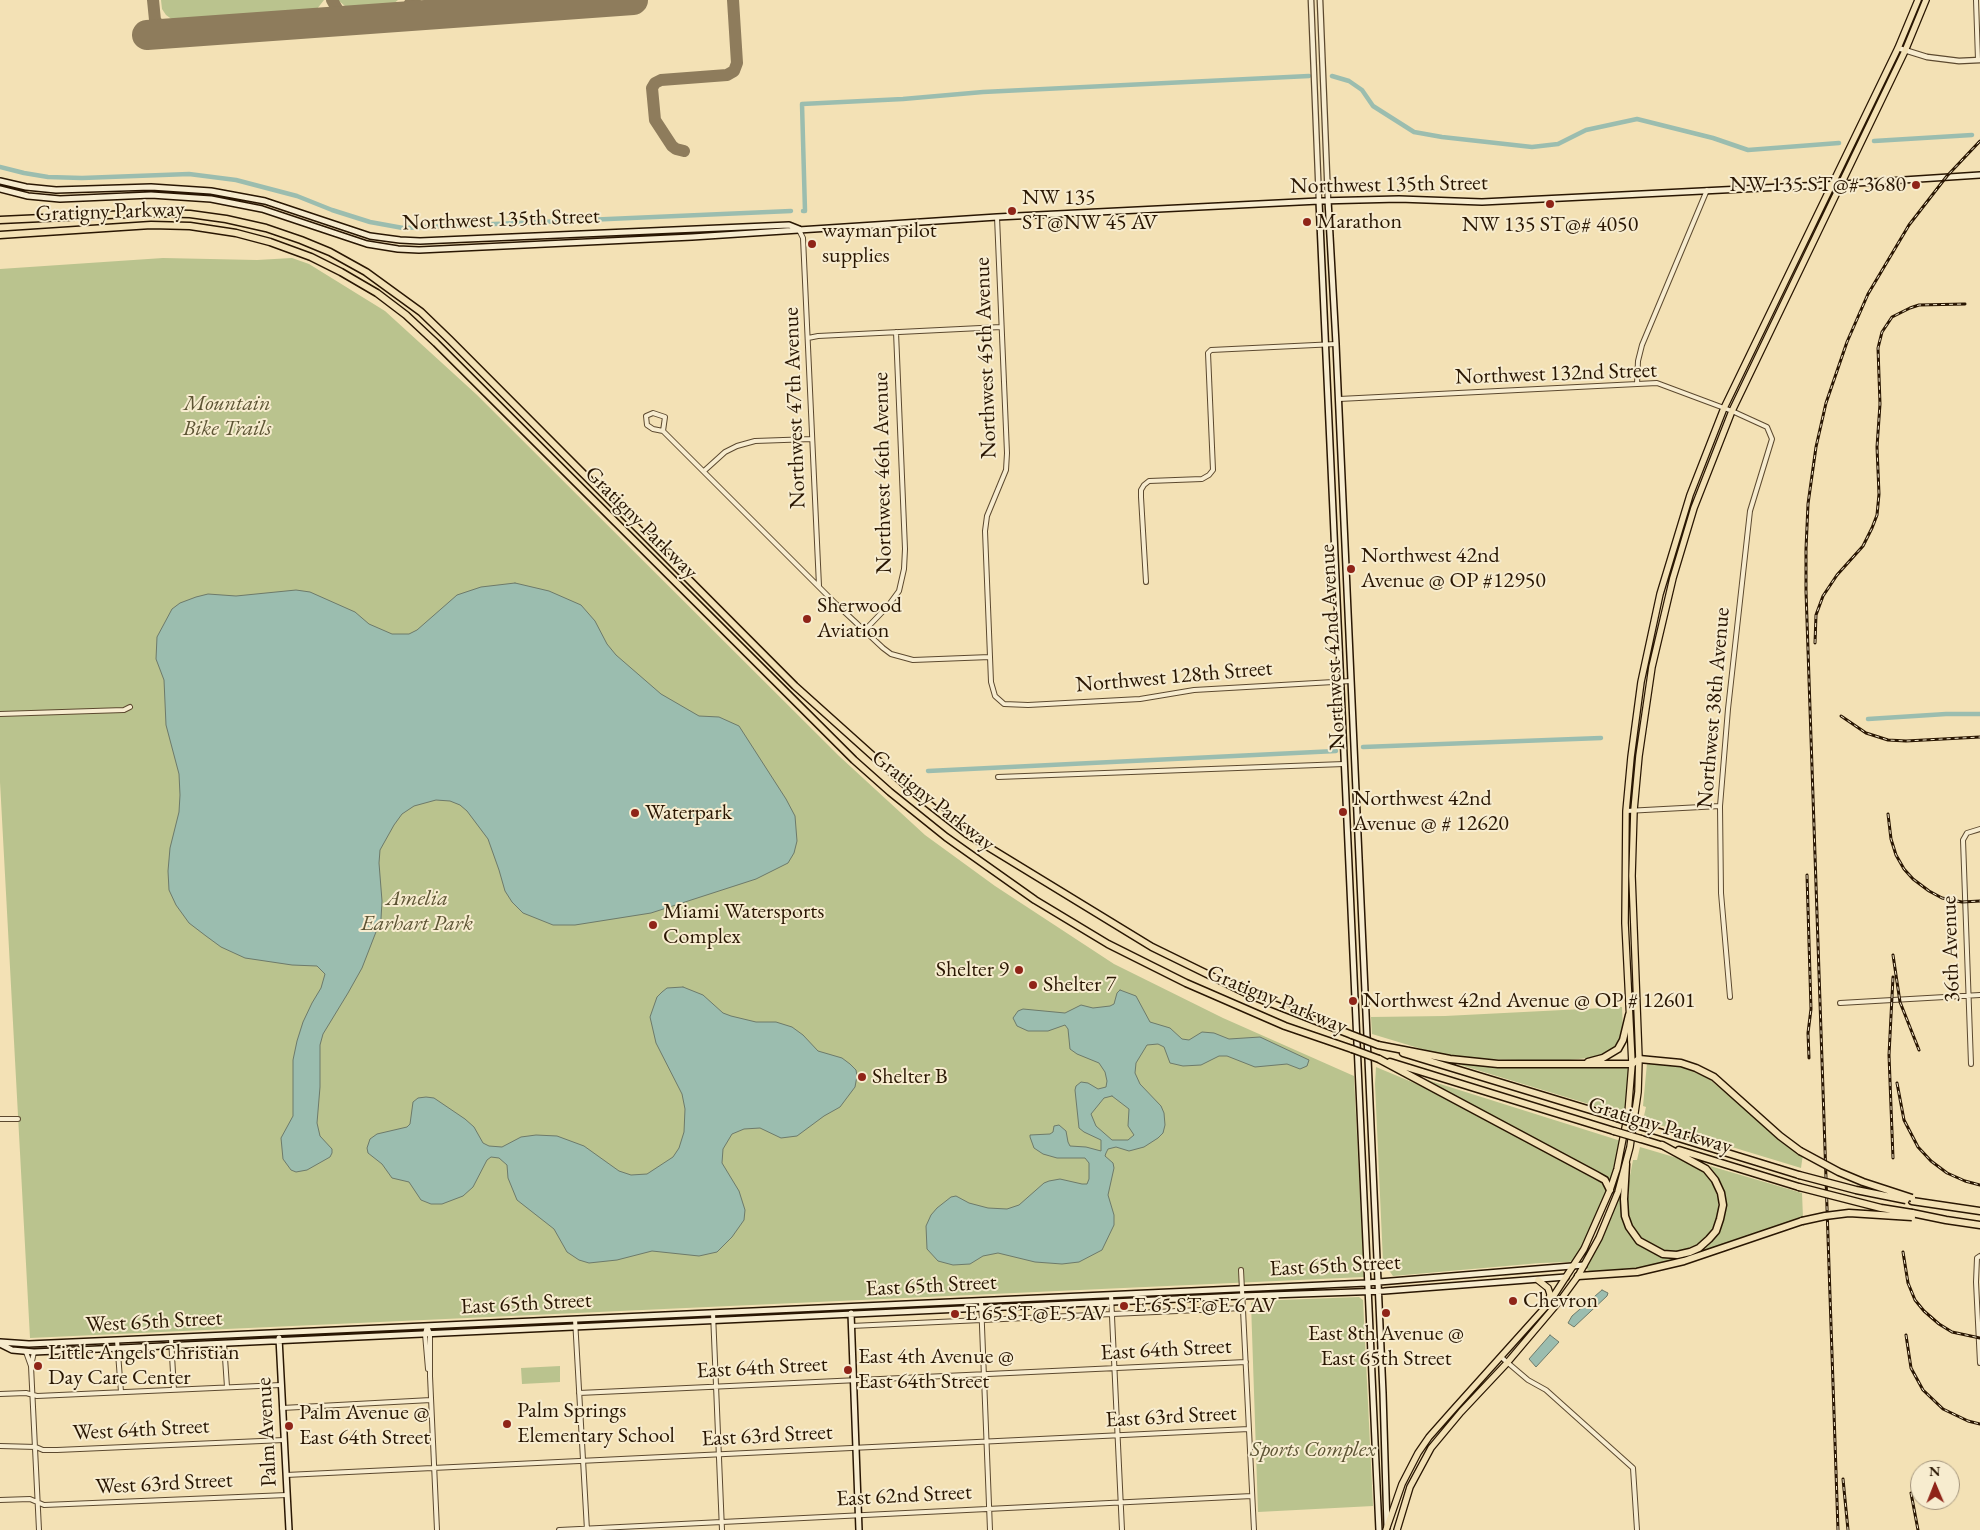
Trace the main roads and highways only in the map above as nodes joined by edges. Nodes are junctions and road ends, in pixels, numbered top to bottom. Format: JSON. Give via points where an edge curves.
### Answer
{"nodes":[{"id":1,"x":1918,"y":0,"type":"edge"},
{"id":2,"x":1926,"y":0,"type":"edge"},
{"id":3,"x":1980,"y":175,"type":"edge"},
{"id":4,"x":0,"y":181,"type":"edge"},
{"id":5,"x":1832,"y":184,"type":"junction"},
{"id":6,"x":1842,"y":184,"type":"junction"},
{"id":7,"x":0,"y":189,"type":"edge"},
{"id":8,"x":1328,"y":200,"type":"junction"},
{"id":9,"x":1319,"y":201,"type":"junction"},
{"id":10,"x":0,"y":220,"type":"edge"},
{"id":11,"x":799,"y":229,"type":"junction"},
{"id":12,"x":0,"y":234,"type":"edge"},
{"id":13,"x":527,"y":237,"type":"junction"},
{"id":14,"x":528,"y":245,"type":"junction"},
{"id":15,"x":1339,"y":399,"type":"junction"},
{"id":16,"x":1328,"y":400,"type":"junction"},
{"id":17,"x":1347,"y":580,"type":"junction"},
{"id":18,"x":1336,"y":581,"type":"junction"},
{"id":19,"x":1349,"y":630,"type":"junction"},
{"id":20,"x":1338,"y":631,"type":"junction"},
{"id":21,"x":1348,"y":855,"type":"junction"},
{"id":22,"x":1359,"y":855,"type":"junction"},
{"id":23,"x":1364,"y":960,"type":"junction"},
{"id":24,"x":1353,"y":961,"type":"junction"},
{"id":25,"x":1629,"y":1015,"type":"junction"},
{"id":26,"x":1378,"y":1045,"type":"junction"},
{"id":27,"x":1379,"y":1059,"type":"junction"},
{"id":28,"x":1640,"y":1059,"type":"junction"},
{"id":29,"x":1578,"y":1064,"type":"junction"},
{"id":30,"x":1632,"y":1064,"type":"junction"},
{"id":31,"x":1634,"y":1124,"type":"junction"},
{"id":32,"x":1662,"y":1145,"type":"junction"},
{"id":33,"x":1626,"y":1164,"type":"junction"},
{"id":34,"x":1610,"y":1190,"type":"junction"},
{"id":35,"x":1912,"y":1199,"type":"junction"},
{"id":36,"x":1980,"y":1211,"type":"edge"},
{"id":37,"x":1912,"y":1215,"type":"junction"},
{"id":38,"x":1980,"y":1225,"type":"edge"},
{"id":39,"x":1584,"y":1265,"type":"junction"},
{"id":40,"x":1574,"y":1266,"type":"junction"},
{"id":41,"x":1578,"y":1276,"type":"junction"},
{"id":42,"x":1566,"y":1277,"type":"junction"},
{"id":43,"x":1538,"y":1280,"type":"junction"},
{"id":44,"x":1378,"y":1282,"type":"junction"},
{"id":45,"x":1368,"y":1283,"type":"junction"},
{"id":46,"x":1368,"y":1292,"type":"junction"},
{"id":47,"x":1378,"y":1292,"type":"junction"},
{"id":48,"x":1548,"y":1303,"type":"junction"},
{"id":49,"x":850,"y":1307,"type":"junction"},
{"id":50,"x":851,"y":1314,"type":"junction"},
{"id":51,"x":279,"y":1333,"type":"junction"},
{"id":52,"x":279,"y":1340,"type":"junction"},
{"id":53,"x":0,"y":1343,"type":"edge"},
{"id":54,"x":1372,"y":1393,"type":"junction"},
{"id":55,"x":1383,"y":1393,"type":"junction"},
{"id":56,"x":1387,"y":1529,"type":"edge"},
{"id":57,"x":289,"y":1530,"type":"edge"},
{"id":58,"x":859,"y":1530,"type":"edge"},
{"id":59,"x":1379,"y":1530,"type":"edge"},
{"id":60,"x":1397,"y":1530,"type":"edge"}],
"edges":[{"from":1,"to":5,"type":"main road"},
{"from":2,"to":6,"type":"main road"},
{"from":3,"to":6,"type":"main road","name":"Northwest 135th Street"},
{"from":4,"to":13,"type":"main road","name":"Northwest 135th Street","via":[[56,190],[151,187],[211,190],[265,201],[347,229],[393,240]]},
{"from":5,"to":6,"type":"main road","name":"Northwest 135th Street"},
{"from":5,"to":8,"type":"main road","name":"Northwest 135th Street","via":[[1482,202]]},
{"from":5,"to":25,"type":"main road","via":[[1724,408],[1690,495],[1660,594],[1641,682],[1626,811],[1625,923]]},
{"from":6,"to":28,"type":"main road","via":[[1732,411],[1694,508],[1664,610],[1645,707],[1634,810],[1633,915]]},
{"from":7,"to":14,"type":"main road","name":"Northwest 135th Street","via":[[44,198],[151,195],[211,199],[262,209],[353,240],[398,249]]},
{"from":8,"to":9,"type":"main road","name":"Northwest 135th Street"},
{"from":8,"to":15,"type":"main road","name":"Northwest 42nd Avenue"},
{"from":9,"to":11,"type":"main road","name":"Northwest 135th Street"},
{"from":9,"to":16,"type":"main road","name":"Northwest 42nd Avenue"},
{"from":10,"to":26,"type":"highway","name":"Gratigny Parkway","bridge":true,"via":[[151,212],[226,219],[301,240],[366,272],[421,312],[795,686],[935,810],[967,834],[1152,947],[1250,995]]},
{"from":11,"to":13,"type":"main road","name":"Northwest 135th Street","via":[[789,225]]},
{"from":11,"to":14,"type":"main road","name":"Northwest 135th Street"},
{"from":12,"to":27,"type":"highway","name":"Gratigny Parkway","bridge":true,"via":[[151,224],[190,226],[270,242],[311,257],[356,280],[406,314],[854,760],[946,838],[1035,900],[1108,944],[1186,983],[1285,1026]]},
{"from":13,"to":14,"type":"main road"},
{"from":15,"to":16,"type":"main road"},
{"from":15,"to":17,"type":"main road","name":"Northwest 42nd Avenue"},
{"from":16,"to":18,"type":"main road","name":"Northwest 42nd Avenue"},
{"from":17,"to":18,"type":"main road"},
{"from":17,"to":19,"type":"main road","name":"Northwest 42nd Avenue"},
{"from":18,"to":20,"type":"main road","name":"Northwest 42nd Avenue"},
{"from":19,"to":20,"type":"main road"},
{"from":19,"to":22,"type":"main road","name":"Northwest 42nd Avenue"},
{"from":20,"to":21,"type":"main road","name":"Northwest 42nd Avenue"},
{"from":21,"to":22,"type":"main road"},
{"from":21,"to":24,"type":"main road","name":"Northwest 42nd Avenue"},
{"from":22,"to":23,"type":"main road","name":"Northwest 42nd Avenue"},
{"from":23,"to":24,"type":"main road"},
{"from":23,"to":44,"type":"main road","name":"Northwest 42nd Avenue"},
{"from":24,"to":45,"type":"main road","name":"Northwest 42nd Avenue"},
{"from":25,"to":29,"type":"highway","via":[[1618,1048],[1603,1058]]},
{"from":25,"to":30,"type":"main road"},
{"from":26,"to":29,"type":"highway","via":[[1450,1060]]},
{"from":26,"to":31,"type":"highway","name":"Gratigny Parkway","bridge":true},
{"from":27,"to":32,"type":"highway","name":"Gratigny Parkway","bridge":true},
{"from":27,"to":34,"type":"highway","via":[[1605,1180]]},
{"from":28,"to":30,"type":"highway"},
{"from":28,"to":31,"type":"main road"},
{"from":28,"to":35,"type":"highway","bridge":true,"via":[[1680,1063],[1706,1073],[1800,1151],[1839,1172]]},
{"from":29,"to":30,"type":"highway"},
{"from":30,"to":34,"type":"main road","via":[[1628,1113]]},
{"from":31,"to":33,"type":"main road"},
{"from":31,"to":35,"type":"highway","name":"Gratigny Parkway","bridge":true,"via":[[1799,1175],[1856,1190]]},
{"from":32,"to":33,"type":"highway","via":[[1706,1170],[1721,1193],[1723,1205],[1718,1225],[1699,1248],[1677,1255],[1663,1254],[1639,1241],[1626,1216]]},
{"from":32,"to":37,"type":"highway","name":"Gratigny Parkway","bridge":true,"via":[[1799,1187]]},
{"from":33,"to":39,"type":"main road","via":[[1608,1217]]},
{"from":34,"to":40,"type":"main road","via":[[1594,1230]]},
{"from":35,"to":36,"type":"highway"},
{"from":37,"to":38,"type":"highway","name":"Gratigny Parkway"},
{"from":37,"to":41,"type":"highway","bridge":true,"via":[[1849,1213],[1825,1216],[1684,1261],[1637,1272]]},
{"from":39,"to":40,"type":"main road","name":"East 65th Street"},
{"from":39,"to":41,"type":"main road"},
{"from":40,"to":42,"type":"main road"},
{"from":40,"to":44,"type":"main road","name":"East 65th Street"},
{"from":41,"to":42,"type":"main road","name":"East 65th Street"},
{"from":41,"to":60,"type":"main road","via":[[1548,1317],[1431,1448],[1410,1487]]},
{"from":42,"to":43,"type":"main road","name":"East 65th Street"},
{"from":42,"to":48,"type":"main road"},
{"from":43,"to":47,"type":"main road","name":"East 65th Street"},
{"from":43,"to":48,"type":"main road","via":[[1548,1288]]},
{"from":44,"to":45,"type":"main road","name":"East 65th Street"},
{"from":44,"to":47,"type":"main road","name":"Northwest 42nd Avenue"},
{"from":45,"to":46,"type":"main road","name":"Northwest 42nd Avenue"},
{"from":45,"to":49,"type":"main road","name":"East 65th Street"},
{"from":46,"to":47,"type":"main road","name":"East 65th Street"},
{"from":46,"to":50,"type":"main road","name":"East 65th Street"},
{"from":46,"to":54,"type":"main road","name":"Northwest 42nd Avenue"},
{"from":47,"to":55,"type":"main road","name":"Northwest 42nd Avenue"},
{"from":48,"to":56,"type":"main road","via":[[1429,1437],[1402,1484]]},
{"from":49,"to":50,"type":"main road"},
{"from":49,"to":51,"type":"main road","name":"East 65th Street"},
{"from":50,"to":52,"type":"main road","name":"East 65th Street"},
{"from":50,"to":58,"type":"main road"},
{"from":51,"to":52,"type":"main road","name":"Palm Avenue"},
{"from":51,"to":53,"type":"main road","name":"West 65th Street"},
{"from":52,"to":53,"type":"main road","name":"West 65th Street","via":[[34,1352],[8,1349]]},
{"from":52,"to":57,"type":"main road","name":"Palm Avenue"},
{"from":54,"to":55,"type":"main road"},
{"from":54,"to":59,"type":"main road","name":"Northwest 42nd Avenue"},
{"from":55,"to":56,"type":"main road","name":"Northwest 42nd Avenue"}]}
